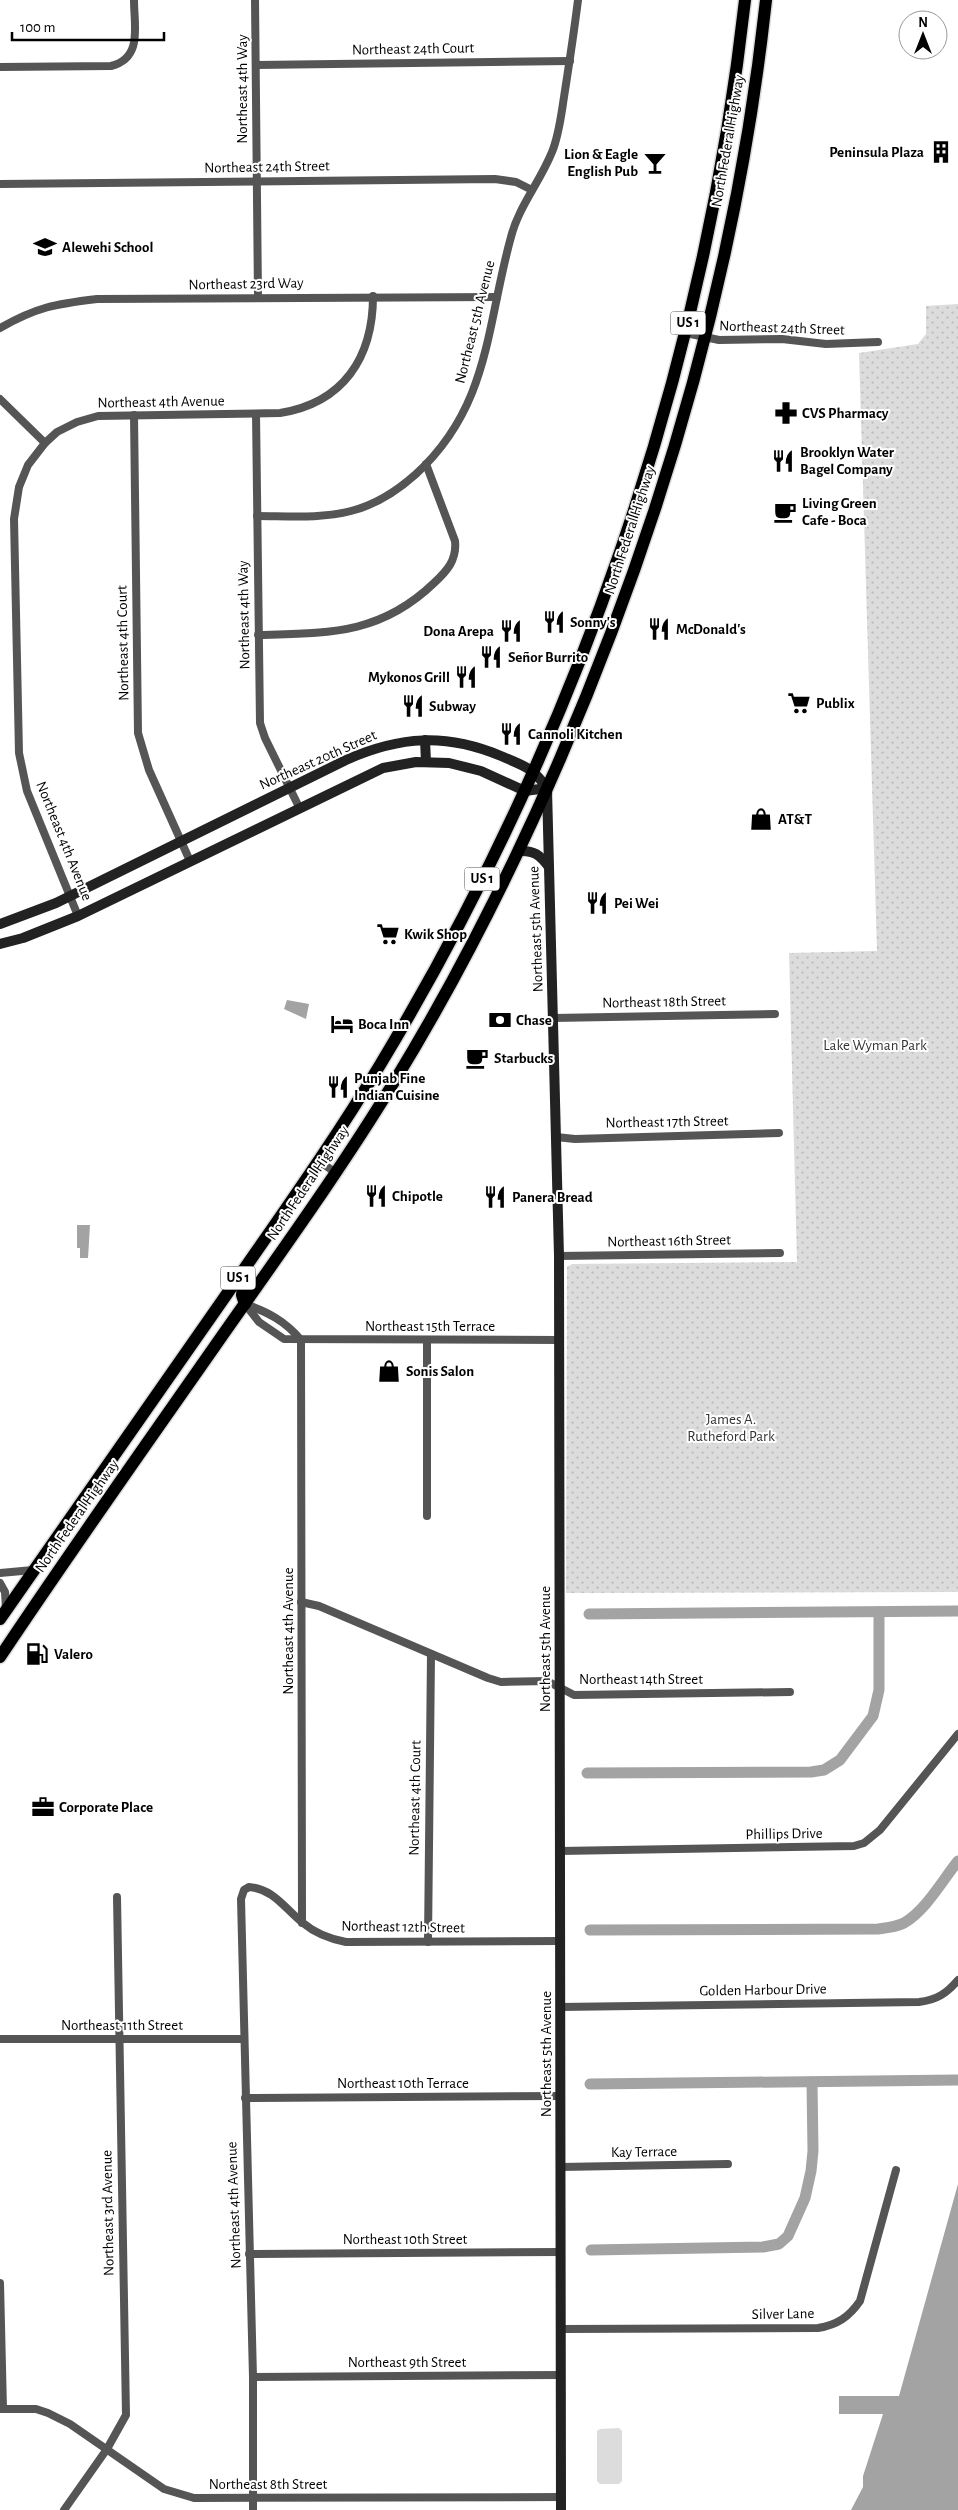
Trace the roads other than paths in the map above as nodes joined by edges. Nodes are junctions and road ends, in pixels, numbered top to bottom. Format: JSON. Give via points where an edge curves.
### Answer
{"nodes":[{"id":1,"x":134,"y":0,"type":"edge"},
{"id":2,"x":256,"y":0,"type":"edge"},
{"id":3,"x":578,"y":0,"type":"edge"},
{"id":4,"x":746,"y":0,"type":"edge"},
{"id":5,"x":766,"y":0,"type":"edge"},
{"id":6,"x":570,"y":62,"type":"junction"},
{"id":7,"x":256,"y":65,"type":"junction"},
{"id":8,"x":0,"y":67,"type":"edge"},
{"id":9,"x":257,"y":181,"type":"junction"},
{"id":10,"x":0,"y":184,"type":"edge"},
{"id":11,"x":532,"y":190,"type":"junction"},
{"id":12,"x":373,"y":296,"type":"junction"},
{"id":13,"x":498,"y":297,"type":"junction"},
{"id":14,"x":258,"y":298,"type":"junction"},
{"id":15,"x":0,"y":328,"type":"edge"},
{"id":16,"x":686,"y":333,"type":"junction"},
{"id":17,"x":705,"y":339,"type":"junction"},
{"id":18,"x":878,"y":342,"type":"dead end"},
{"id":19,"x":675,"y":374,"type":"junction"},
{"id":20,"x":0,"y":398,"type":"edge"},
{"id":21,"x":689,"y":398,"type":"junction"},
{"id":22,"x":256,"y":414,"type":"junction"},
{"id":23,"x":134,"y":415,"type":"junction"},
{"id":24,"x":45,"y":443,"type":"junction"},
{"id":25,"x":426,"y":464,"type":"junction"},
{"id":26,"x":257,"y":516,"type":"junction"},
{"id":27,"x":258,"y":634,"type":"junction"},
{"id":28,"x":426,"y":740,"type":"junction"},
{"id":29,"x":426,"y":762,"type":"junction"},
{"id":30,"x":534,"y":771,"type":"junction"},
{"id":31,"x":290,"y":788,"type":"junction"},
{"id":32,"x":547,"y":788,"type":"junction"},
{"id":33,"x":525,"y":791,"type":"junction"},
{"id":34,"x":299,"y":807,"type":"junction"},
{"id":35,"x":181,"y":842,"type":"junction"},
{"id":36,"x":519,"y":851,"type":"junction"},
{"id":37,"x":190,"y":861,"type":"junction"},
{"id":38,"x":549,"y":867,"type":"junction"},
{"id":39,"x":71,"y":895,"type":"junction"},
{"id":40,"x":78,"y":916,"type":"junction"},
{"id":41,"x":0,"y":924,"type":"edge"},
{"id":42,"x":0,"y":944,"type":"edge"},
{"id":43,"x":436,"y":967,"type":"junction"},
{"id":44,"x":454,"y":977,"type":"junction"},
{"id":45,"x":775,"y":1014,"type":"dead end"},
{"id":46,"x":553,"y":1018,"type":"junction"},
{"id":47,"x":394,"y":1042,"type":"junction"},
{"id":48,"x":396,"y":1079,"type":"junction"},
{"id":49,"x":779,"y":1133,"type":"dead end"},
{"id":50,"x":556,"y":1137,"type":"junction"},
{"id":51,"x":319,"y":1161,"type":"junction"},
{"id":52,"x":336,"y":1172,"type":"junction"},
{"id":53,"x":780,"y":1253,"type":"dead end"},
{"id":54,"x":559,"y":1256,"type":"junction"},
{"id":55,"x":247,"y":1265,"type":"junction"},
{"id":56,"x":226,"y":1294,"type":"junction"},
{"id":57,"x":245,"y":1304,"type":"junction"},
{"id":58,"x":224,"y":1333,"type":"junction"},
{"id":59,"x":301,"y":1340,"type":"junction"},
{"id":60,"x":427,"y":1340,"type":"junction"},
{"id":61,"x":560,"y":1340,"type":"junction"},
{"id":62,"x":427,"y":1516,"type":"dead end"},
{"id":63,"x":35,"y":1570,"type":"junction"},
{"id":64,"x":0,"y":1573,"type":"edge"},
{"id":65,"x":0,"y":1582,"type":"edge"},
{"id":66,"x":18,"y":1594,"type":"junction"},
{"id":67,"x":302,"y":1602,"type":"junction"},
{"id":68,"x":3,"y":1615,"type":"edge"},
{"id":69,"x":23,"y":1622,"type":"junction"},
{"id":70,"x":431,"y":1654,"type":"junction"},
{"id":71,"x":0,"y":1657,"type":"edge"},
{"id":72,"x":560,"y":1687,"type":"junction"},
{"id":73,"x":790,"y":1692,"type":"dead end"},
{"id":74,"x":958,"y":1734,"type":"edge"},
{"id":75,"x":560,"y":1851,"type":"junction"},
{"id":76,"x":117,"y":1897,"type":"dead end"},
{"id":77,"x":241,"y":1899,"type":"joint"},
{"id":78,"x":302,"y":1922,"type":"junction"},
{"id":79,"x":560,"y":1941,"type":"junction"},
{"id":80,"x":428,"y":1942,"type":"junction"},
{"id":81,"x":958,"y":1980,"type":"edge"},
{"id":82,"x":560,"y":2007,"type":"junction"},
{"id":83,"x":0,"y":2039,"type":"edge"},
{"id":84,"x":119,"y":2039,"type":"junction"},
{"id":85,"x":244,"y":2039,"type":"junction"},
{"id":86,"x":561,"y":2096,"type":"junction"},
{"id":87,"x":245,"y":2098,"type":"junction"},
{"id":88,"x":728,"y":2164,"type":"dead end"},
{"id":89,"x":561,"y":2166,"type":"junction"},
{"id":90,"x":896,"y":2170,"type":"dead end"},
{"id":91,"x":561,"y":2252,"type":"junction"},
{"id":92,"x":250,"y":2254,"type":"junction"},
{"id":93,"x":0,"y":2283,"type":"edge"},
{"id":94,"x":561,"y":2329,"type":"junction"},
{"id":95,"x":561,"y":2375,"type":"junction"},
{"id":96,"x":252,"y":2377,"type":"junction"},
{"id":97,"x":2,"y":2409,"type":"edge"},
{"id":98,"x":107,"y":2449,"type":"junction"},
{"id":99,"x":561,"y":2497,"type":"junction"},
{"id":100,"x":253,"y":2498,"type":"junction"},
{"id":101,"x":64,"y":2510,"type":"edge"},
{"id":102,"x":253,"y":2510,"type":"edge"},
{"id":103,"x":561,"y":2510,"type":"edge"}],
"edges":[{"from":1,"to":8,"type":"street","via":[[134,46],[122,63],[112,66]]},
{"from":2,"to":7,"type":"street","name":"Northeast 4th Way"},
{"from":3,"to":6,"type":"street","name":"Northeast 5th Avenue"},
{"from":4,"to":16,"type":"main road","name":"North Federal Highway","number":"US 1","via":[[718,189]]},
{"from":5,"to":17,"type":"main road","name":"North Federal Highway","number":"US 1","via":[[737,195]]},
{"from":6,"to":7,"type":"street","name":"Northeast 24th Court"},
{"from":6,"to":11,"type":"street","name":"Northeast 5th Avenue","via":[[556,138],[544,170]]},
{"from":7,"to":9,"type":"street","name":"Northeast 4th Way"},
{"from":9,"to":10,"type":"street","name":"Northeast 24th Street"},
{"from":9,"to":11,"type":"street","name":"Northeast 24th Street","via":[[495,179],[516,182]]},
{"from":9,"to":14,"type":"street","name":"Northeast 4th Way"},
{"from":11,"to":13,"type":"street","name":"Northeast 5th Avenue","via":[[511,236]]},
{"from":12,"to":13,"type":"street","name":"Northeast 23rd Way"},
{"from":12,"to":14,"type":"street","name":"Northeast 23rd Way"},
{"from":12,"to":22,"type":"street","name":"Northeast 4th Avenue","via":[[368,342],[354,370],[341,385],[317,402],[299,409]]},
{"from":13,"to":25,"type":"street","name":"Northeast 5th Avenue","via":[[475,388],[455,428]]},
{"from":14,"to":15,"type":"street","name":"Northeast 23rd Way","via":[[97,299],[51,304]]},
{"from":16,"to":17,"type":"street","name":"Northeast 24th Street"},
{"from":16,"to":19,"type":"main road","name":"North Federal Highway","number":"US 1"},
{"from":17,"to":18,"type":"street","name":"Northeast 24th Street","via":[[782,339],[826,344]]},
{"from":17,"to":21,"type":"main road","name":"North Federal Highway","number":"US 1"},
{"from":19,"to":21,"type":"main road","via":[[683,378]]},
{"from":19,"to":30,"type":"main road","name":"North Federal Highway","number":"US 1","via":[[618,558]]},
{"from":20,"to":24,"type":"street"},
{"from":21,"to":32,"type":"main road","name":"North Federal Highway","number":"US 1","via":[[628,590],[595,678]]},
{"from":22,"to":23,"type":"street","name":"Northeast 4th Avenue"},
{"from":22,"to":26,"type":"street","name":"Northeast 4th Way"},
{"from":23,"to":24,"type":"street","name":"Northeast 4th Avenue","via":[[88,418],[67,426]]},
{"from":23,"to":35,"type":"street","name":"Northeast 4th Court","via":[[138,733],[149,770]]},
{"from":24,"to":39,"type":"street","name":"Northeast 4th Avenue","via":[[28,465],[19,487],[14,519],[19,753],[27,791]]},
{"from":25,"to":26,"type":"street","name":"Northeast 5th Avenue","via":[[391,494],[352,511],[331,515]]},
{"from":25,"to":27,"type":"street","via":[[455,541],[453,562],[440,578],[408,604],[372,623],[331,633]]},
{"from":26,"to":27,"type":"street","name":"Northeast 4th Way"},
{"from":27,"to":31,"type":"street","name":"Northeast 4th Way","via":[[260,723]]},
{"from":28,"to":29,"type":"street"},
{"from":28,"to":30,"type":"street","name":"Northeast 20th Street","via":[[474,746]]},
{"from":28,"to":31,"type":"street","name":"Northeast 20th Street","via":[[400,742],[366,752]]},
{"from":29,"to":33,"type":"street","via":[[467,767]]},
{"from":29,"to":34,"type":"street","via":[[398,764],[371,772]]},
{"from":30,"to":32,"type":"street","name":"Northeast 20th Street"},
{"from":30,"to":33,"type":"main road","name":"North Federal Highway","number":"US 1"},
{"from":31,"to":34,"type":"street","name":"Northeast 4th Way"},
{"from":31,"to":35,"type":"street","name":"Northeast 20th Street"},
{"from":32,"to":33,"type":"street"},
{"from":32,"to":36,"type":"main road","name":"North Federal Highway","number":"US 1"},
{"from":32,"to":38,"type":"street","name":"Northeast 5th Avenue"},
{"from":33,"to":43,"type":"main road","name":"North Federal Highway","number":"US 1"},
{"from":34,"to":37,"type":"street"},
{"from":35,"to":37,"type":"street","name":"Northeast 4th Court"},
{"from":35,"to":39,"type":"street","name":"Northeast 20th Street"},
{"from":36,"to":38,"type":"street","via":[[534,851]]},
{"from":36,"to":44,"type":"main road","name":"North Federal Highway","number":"US 1"},
{"from":37,"to":40,"type":"street"},
{"from":38,"to":46,"type":"street","name":"Northeast 5th Avenue"},
{"from":39,"to":40,"type":"street","name":"Northeast 4th Avenue"},
{"from":39,"to":41,"type":"street","name":"Northeast 20th Street"},
{"from":40,"to":42,"type":"street"},
{"from":43,"to":44,"type":"main road"},
{"from":43,"to":47,"type":"main road","name":"North Federal Highway","number":"US 1"},
{"from":44,"to":48,"type":"main road","name":"North Federal Highway","number":"US 1"},
{"from":45,"to":46,"type":"street","name":"Northeast 18th Street"},
{"from":46,"to":50,"type":"street","name":"Northeast 5th Avenue"},
{"from":47,"to":48,"type":"main road","via":[[392,1068]]},
{"from":47,"to":51,"type":"main road","name":"North Federal Highway","number":"US 1"},
{"from":48,"to":52,"type":"main road","name":"North Federal Highway","number":"US 1"},
{"from":49,"to":50,"type":"street","name":"Northeast 17th Street"},
{"from":50,"to":54,"type":"street","name":"Northeast 5th Avenue"},
{"from":51,"to":52,"type":"street"},
{"from":51,"to":55,"type":"main road","name":"North Federal Highway","number":"US 1"},
{"from":52,"to":57,"type":"main road","name":"North Federal Highway","number":"US 1"},
{"from":53,"to":54,"type":"street","name":"Northeast 16th Street"},
{"from":54,"to":61,"type":"street","name":"Northeast 5th Avenue"},
{"from":55,"to":56,"type":"main road","name":"North Federal Highway","number":"US 1"},
{"from":55,"to":57,"type":"main road","via":[[242,1295]]},
{"from":56,"to":58,"type":"main road","via":[[230,1312]]},
{"from":56,"to":63,"type":"main road","name":"North Federal Highway","number":"US 1"},
{"from":57,"to":58,"type":"main road","name":"North Federal Highway","number":"US 1"},
{"from":57,"to":59,"type":"street","via":[[268,1312],[290,1327]]},
{"from":57,"to":59,"type":"street","name":"Northeast 15th Terrace","via":[[259,1322],[284,1339]]},
{"from":58,"to":69,"type":"main road","name":"North Federal Highway","number":"US 1"},
{"from":59,"to":60,"type":"street","name":"Northeast 15th Terrace"},
{"from":59,"to":67,"type":"street","name":"Northeast 4th Avenue"},
{"from":60,"to":61,"type":"street","name":"Northeast 15th Terrace"},
{"from":60,"to":62,"type":"street"},
{"from":61,"to":72,"type":"street","name":"Northeast 5th Avenue"},
{"from":63,"to":64,"type":"street"},
{"from":63,"to":66,"type":"main road","name":"North Federal Highway","number":"US 1"},
{"from":65,"to":68,"type":"street","via":[[5,1592]]},
{"from":66,"to":68,"type":"main road","name":"North Federal Highway","number":"US 1"},
{"from":66,"to":69,"type":"main road"},
{"from":67,"to":70,"type":"street","name":"Northeast 14th Street","via":[[319,1606]]},
{"from":67,"to":78,"type":"street","name":"Northeast 4th Avenue"},
{"from":69,"to":71,"type":"main road","name":"North Federal Highway","number":"US 1"},
{"from":70,"to":72,"type":"street","name":"Northeast 14th Street","via":[[495,1680],[547,1681]]},
{"from":70,"to":80,"type":"street","name":"Northeast 4th Court"},
{"from":72,"to":73,"type":"street","name":"Northeast 14th Street","via":[[574,1695]]},
{"from":72,"to":75,"type":"street","name":"Northeast 5th Avenue"},
{"from":74,"to":75,"type":"street","name":"Phillips Drive","via":[[880,1830],[864,1843],[854,1846]]},
{"from":75,"to":79,"type":"street","name":"Northeast 5th Avenue"},
{"from":76,"to":84,"type":"street","name":"Northeast 3rd Avenue"},
{"from":77,"to":78,"type":"street","name":"Northeast 12th Street","via":[[249,1887],[265,1891],[274,1895]]},
{"from":77,"to":85,"type":"street","name":"Northeast 4th Avenue"},
{"from":78,"to":80,"type":"street","name":"Northeast 12th Street","via":[[326,1937],[346,1942]]},
{"from":79,"to":80,"type":"street","name":"Northeast 12th Street"},
{"from":79,"to":82,"type":"street","name":"Northeast 5th Avenue"},
{"from":81,"to":82,"type":"street","name":"Golden Harbour Drive","via":[[948,1992],[919,2002]]},
{"from":82,"to":86,"type":"street","name":"Northeast 5th Avenue"},
{"from":83,"to":84,"type":"street","name":"Northeast 11th Street"},
{"from":84,"to":85,"type":"street","name":"Northeast 11th Street"},
{"from":84,"to":98,"type":"street","name":"Northeast 3rd Avenue","via":[[126,2414]]},
{"from":85,"to":87,"type":"street","name":"Northeast 4th Avenue"},
{"from":86,"to":87,"type":"street","name":"Northeast 10th Terrace"},
{"from":86,"to":89,"type":"street","name":"Northeast 5th Avenue"},
{"from":87,"to":92,"type":"street","name":"Northeast 4th Avenue"},
{"from":88,"to":89,"type":"street","name":"Kay Terrace"},
{"from":89,"to":91,"type":"street","name":"Northeast 5th Avenue"},
{"from":90,"to":94,"type":"street","name":"Silver Lane","via":[[860,2301],[838,2323],[818,2328]]},
{"from":91,"to":92,"type":"street","name":"Northeast 10th Street"},
{"from":91,"to":94,"type":"street","name":"Northeast 5th Avenue"},
{"from":92,"to":96,"type":"street","name":"Northeast 4th Avenue"},
{"from":93,"to":97,"type":"street"},
{"from":94,"to":95,"type":"street","name":"Northeast 5th Avenue"},
{"from":95,"to":96,"type":"street","name":"Northeast 9th Street"},
{"from":95,"to":99,"type":"street","name":"Northeast 5th Avenue"},
{"from":96,"to":100,"type":"street","name":"Northeast 4th Avenue"},
{"from":97,"to":98,"type":"street","name":"Northeast 8th Street","via":[[48,2412]]},
{"from":98,"to":100,"type":"street","name":"Northeast 8th Street","via":[[174,2493],[194,2498]]},
{"from":98,"to":101,"type":"street","name":"Northeast 3rd Avenue"},
{"from":99,"to":100,"type":"street","name":"Northeast 8th Street"},
{"from":99,"to":103,"type":"street","name":"Northeast 5th Avenue"},
{"from":100,"to":102,"type":"street","name":"Northeast 4th Avenue"}]}
